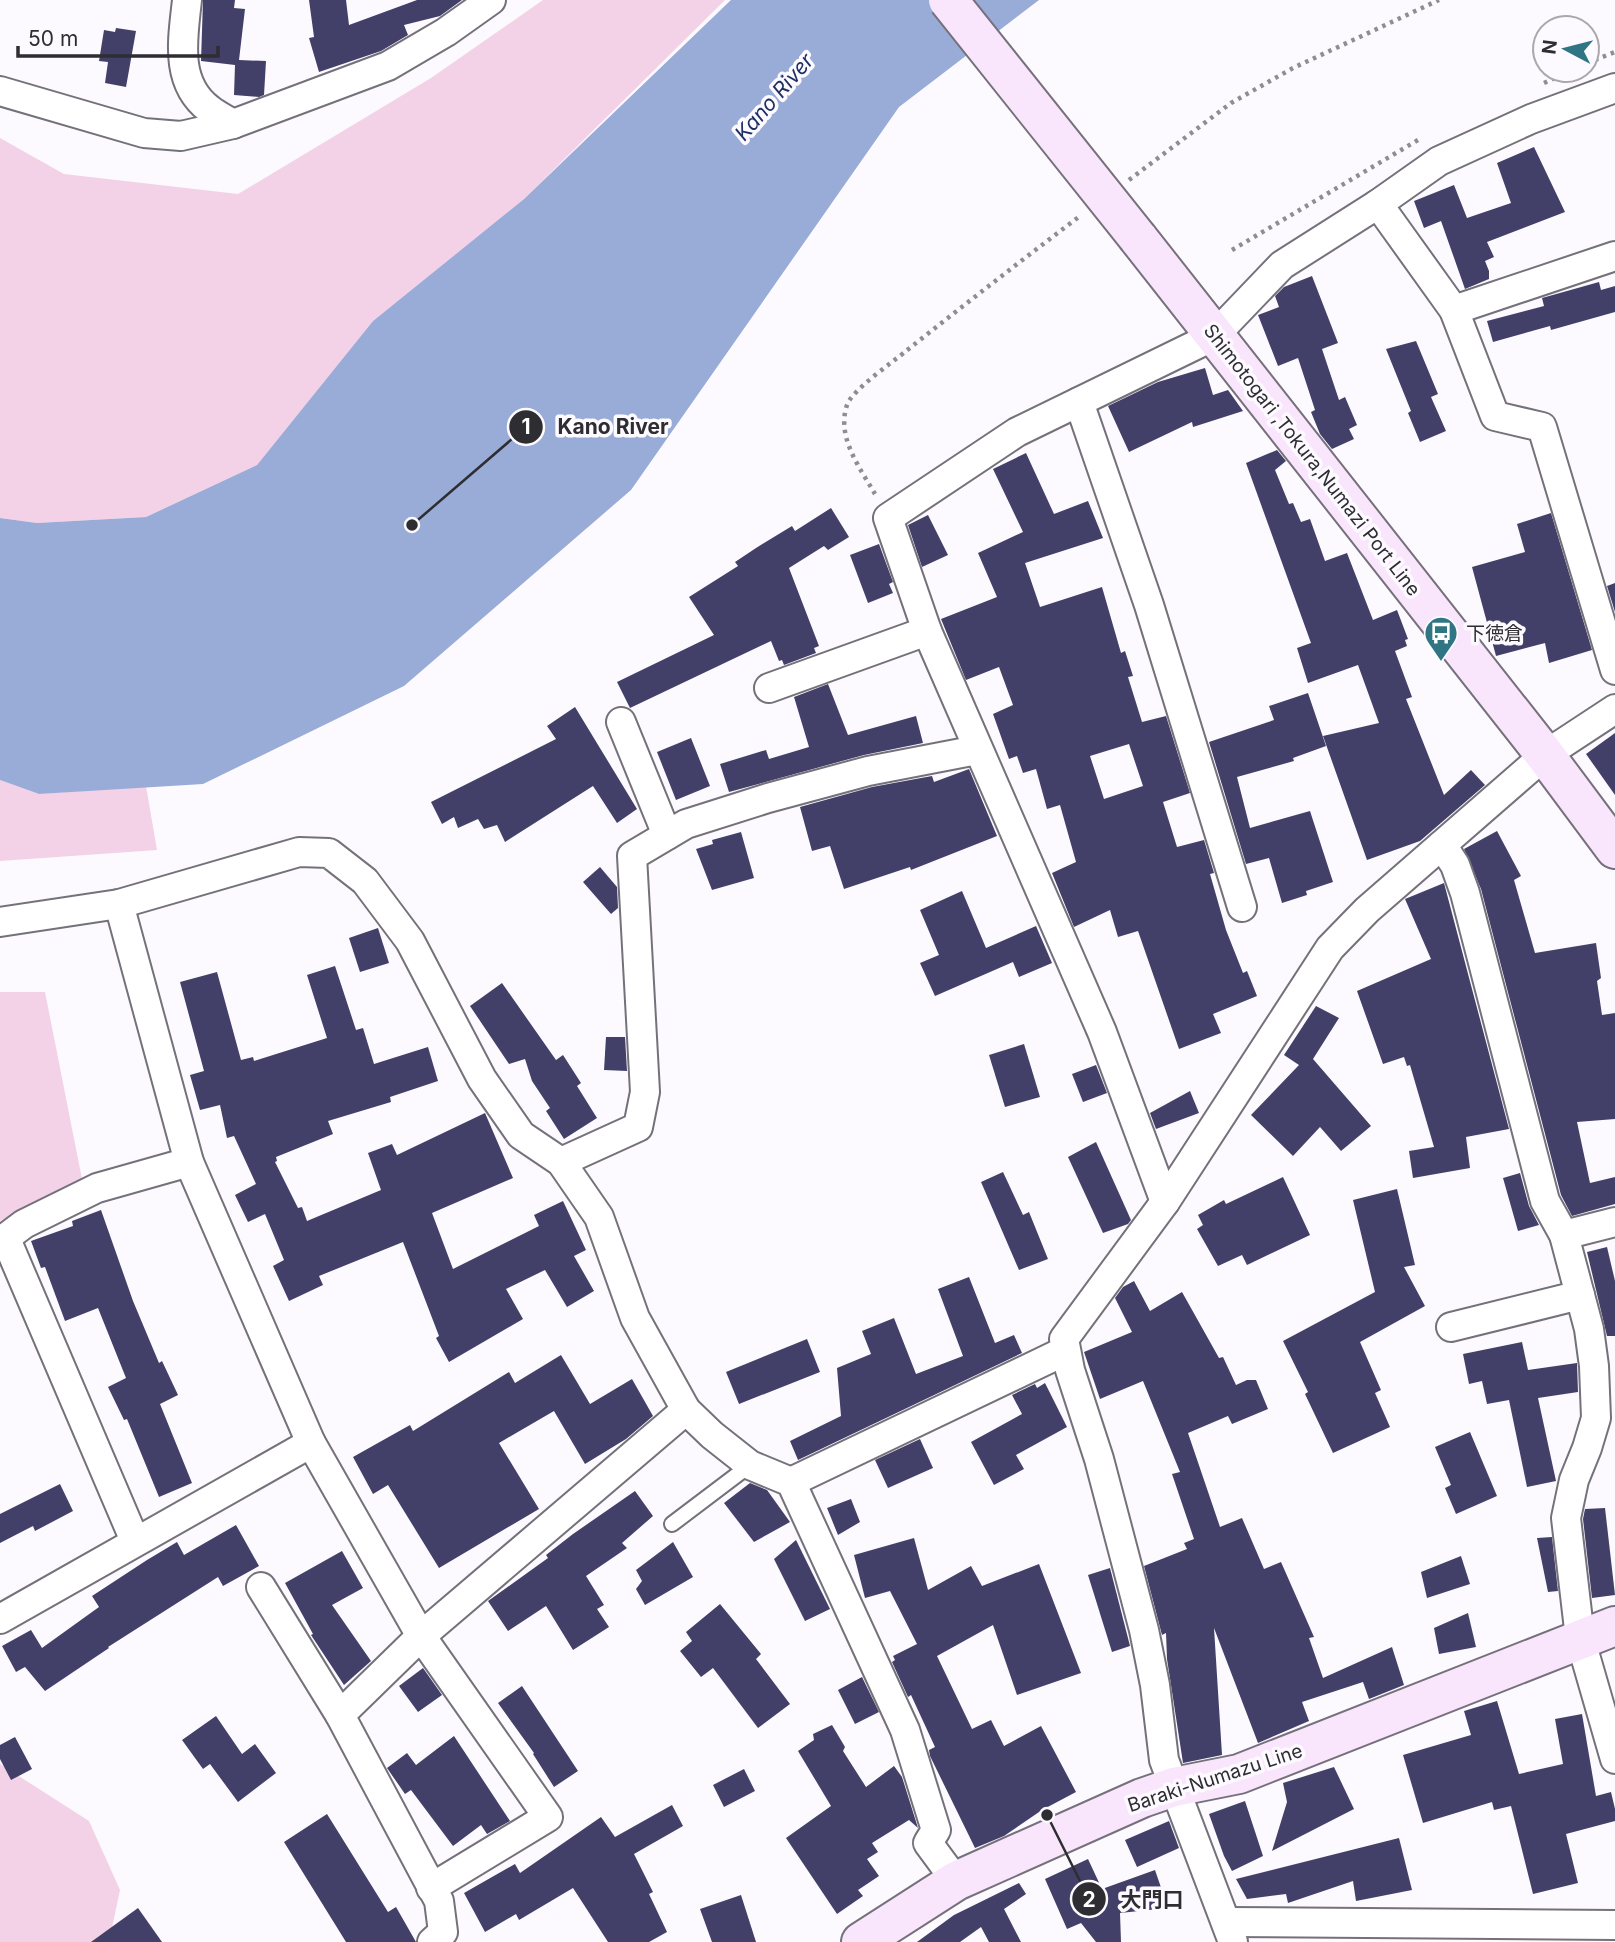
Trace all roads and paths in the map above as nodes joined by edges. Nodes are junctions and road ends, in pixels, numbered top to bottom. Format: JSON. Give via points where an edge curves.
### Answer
{"nodes":[{"id":1,"x":187,"y":0,"type":"edge"},
{"id":2,"x":491,"y":0,"type":"edge"},
{"id":3,"x":948,"y":0,"type":"edge"},
{"id":4,"x":1615,"y":88,"type":"edge"},
{"id":5,"x":0,"y":91,"type":"edge"},
{"id":6,"x":233,"y":124,"type":"junction"},
{"id":7,"x":1378,"y":204,"type":"junction"},
{"id":8,"x":1615,"y":256,"type":"edge"},
{"id":9,"x":1454,"y":310,"type":"junction"},
{"id":10,"x":1214,"y":336,"type":"junction"},
{"id":11,"x":1079,"y":402,"type":"junction"},
{"id":12,"x":927,"y":631,"type":"junction"},
{"id":13,"x":1615,"y":670,"type":"edge"},
{"id":14,"x":769,"y":688,"type":"dead end"},
{"id":15,"x":1615,"y":709,"type":"edge"},
{"id":16,"x":621,"y":722,"type":"dead end"},
{"id":17,"x":978,"y":750,"type":"junction"},
{"id":18,"x":1545,"y":755,"type":"junction"},
{"id":19,"x":667,"y":835,"type":"junction"},
{"id":20,"x":1442,"y":845,"type":"junction"},
{"id":21,"x":1615,"y":849,"type":"edge"},
{"id":22,"x":118,"y":904,"type":"junction"},
{"id":23,"x":1242,"y":907,"type":"dead end"},
{"id":24,"x":0,"y":922,"type":"edge"},
{"id":25,"x":190,"y":1162,"type":"junction"},
{"id":26,"x":562,"y":1162,"type":"junction"},
{"id":27,"x":1165,"y":1202,"type":"junction"},
{"id":28,"x":1615,"y":1222,"type":"edge"},
{"id":29,"x":1564,"y":1235,"type":"junction"},
{"id":30,"x":3,"y":1240,"type":"edge"},
{"id":31,"x":1580,"y":1295,"type":"junction"},
{"id":32,"x":1451,"y":1327,"type":"dead end"},
{"id":33,"x":1065,"y":1351,"type":"junction"},
{"id":34,"x":686,"y":1410,"type":"junction"},
{"id":35,"x":311,"y":1443,"type":"junction"},
{"id":36,"x":750,"y":1465,"type":"junction"},
{"id":37,"x":791,"y":1482,"type":"junction"},
{"id":38,"x":672,"y":1524,"type":"dead end"},
{"id":39,"x":135,"y":1541,"type":"junction"},
{"id":40,"x":261,"y":1587,"type":"dead end"},
{"id":41,"x":0,"y":1619,"type":"edge"},
{"id":42,"x":1598,"y":1632,"type":"edge"},
{"id":43,"x":421,"y":1636,"type":"junction"},
{"id":44,"x":340,"y":1715,"type":"junction"},
{"id":45,"x":1615,"y":1759,"type":"edge"},
{"id":46,"x":1174,"y":1787,"type":"junction"},
{"id":47,"x":956,"y":1881,"type":"junction"},
{"id":48,"x":431,"y":1888,"type":"junction"},
{"id":49,"x":1615,"y":1925,"type":"edge"},
{"id":50,"x":1230,"y":1932,"type":"edge"},
{"id":51,"x":432,"y":1942,"type":"edge"},
{"id":52,"x":862,"y":1942,"type":"edge"}],
"edges":[{"from":1,"to":6,"type":"street","via":[[182,49],[187,85],[207,109]]},
{"from":2,"to":6,"type":"street","via":[[388,66]]},
{"from":3,"to":10,"type":"main road","name":"Shimotogari ,Tokura,Numazi Port Line","bridge":true},
{"from":4,"to":7,"type":"street","via":[[1531,119],[1439,161]]},
{"from":5,"to":6,"type":"street","via":[[144,134],[181,135]]},
{"from":7,"to":9,"type":"street"},
{"from":7,"to":10,"type":"street","via":[[1282,265]]},
{"from":8,"to":9,"type":"street"},
{"from":9,"to":13,"type":"street","via":[[1496,416],[1542,427]]},
{"from":10,"to":11,"type":"street"},
{"from":10,"to":18,"type":"main road","name":"Shimotogari ,Tokura,Numazi Port Line"},
{"from":11,"to":12,"type":"street","via":[[1017,432],[888,518]]},
{"from":11,"to":23,"type":"street","via":[[1149,605]]},
{"from":12,"to":14,"type":"street"},
{"from":12,"to":17,"type":"street"},
{"from":15,"to":18,"type":"street"},
{"from":16,"to":19,"type":"street"},
{"from":17,"to":19,"type":"street","via":[[868,771],[768,798]]},
{"from":17,"to":27,"type":"street","via":[[1102,1032]]},
{"from":18,"to":20,"type":"street"},
{"from":18,"to":21,"type":"main road","name":"Shimotogari ,Tokura,Numazi Port Line"},
{"from":19,"to":26,"type":"street","via":[[632,856],[645,1092],[638,1127]]},
{"from":20,"to":27,"type":"street","via":[[1330,948]]},
{"from":20,"to":29,"type":"street","via":[[1455,865],[1472,919],[1545,1201]]},
{"from":22,"to":24,"type":"street"},
{"from":22,"to":25,"type":"street"},
{"from":22,"to":26,"type":"street","via":[[299,852],[329,853],[365,881],[410,942],[482,1079],[521,1135]]},
{"from":25,"to":30,"type":"street","via":[[97,1188],[24,1224]]},
{"from":25,"to":35,"type":"street"},
{"from":26,"to":34,"type":"street","via":[[599,1217],[635,1318]]},
{"from":27,"to":33,"type":"street","via":[[1064,1339]]},
{"from":28,"to":29,"type":"street"},
{"from":29,"to":31,"type":"street"},
{"from":30,"to":39,"type":"street"},
{"from":31,"to":32,"type":"street"},
{"from":31,"to":42,"type":"street","via":[[1590,1329],[1597,1399],[1592,1432],[1566,1517]]},
{"from":33,"to":37,"type":"street"},
{"from":33,"to":46,"type":"street","via":[[1144,1630],[1164,1760]]},
{"from":34,"to":36,"type":"street"},
{"from":34,"to":43,"type":"street"},
{"from":35,"to":39,"type":"street"},
{"from":35,"to":43,"type":"street"},
{"from":36,"to":37,"type":"street"},
{"from":36,"to":38,"type":"lane"},
{"from":37,"to":47,"type":"street","via":[[905,1730],[936,1830],[928,1843]]},
{"from":39,"to":41,"type":"street"},
{"from":40,"to":44,"type":"street"},
{"from":42,"to":45,"type":"street"},
{"from":42,"to":46,"type":"main road","name":"Baraki-Numazu Line","via":[[1240,1774]]},
{"from":43,"to":44,"type":"street"},
{"from":43,"to":48,"type":"street","via":[[548,1817]]},
{"from":44,"to":48,"type":"street"},
{"from":46,"to":47,"type":"main road","name":"Baraki-Numazu Line"},
{"from":46,"to":50,"type":"street"},
{"from":47,"to":52,"type":"main road","name":"Baraki-Numazu Line"},
{"from":48,"to":51,"type":"street","via":[[439,1901],[443,1932]]},
{"from":49,"to":50,"type":"street"}]}
